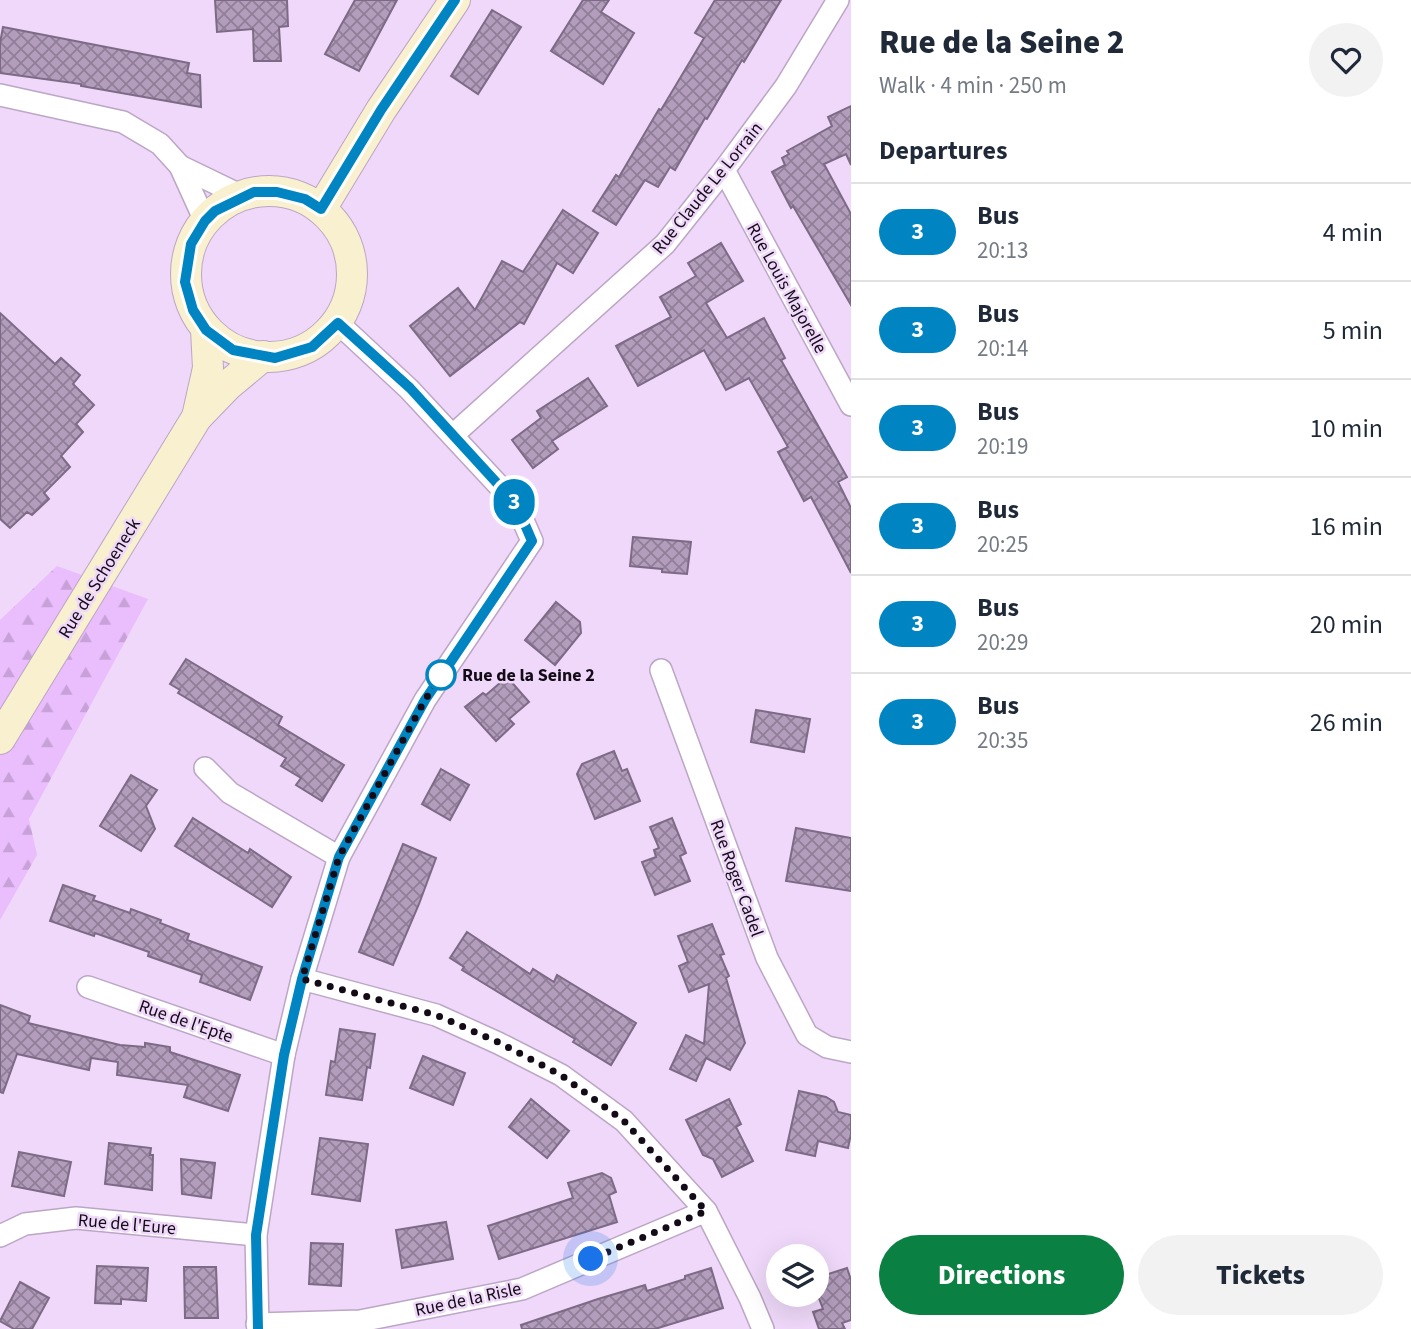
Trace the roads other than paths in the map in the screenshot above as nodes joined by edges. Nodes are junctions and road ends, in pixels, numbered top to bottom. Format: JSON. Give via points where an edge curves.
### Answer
{"nodes":[{"id":1,"x":455,"y":0,"type":"edge"},
{"id":2,"x":838,"y":0,"type":"edge"},
{"id":3,"x":0,"y":96,"type":"edge"},
{"id":4,"x":180,"y":166,"type":"junction"},
{"id":5,"x":724,"y":170,"type":"junction"},
{"id":6,"x":244,"y":197,"type":"junction"},
{"id":7,"x":321,"y":209,"type":"junction"},
{"id":8,"x":205,"y":221,"type":"junction"},
{"id":9,"x":338,"y":323,"type":"junction"},
{"id":10,"x":206,"y":330,"type":"junction"},
{"id":11,"x":263,"y":356,"type":"junction"},
{"id":12,"x":851,"y":405,"type":"edge"},
{"id":13,"x":197,"y":417,"type":"junction"},
{"id":14,"x":453,"y":436,"type":"junction"},
{"id":15,"x":661,"y":670,"type":"dead end"},
{"id":16,"x":0,"y":739,"type":"edge"},
{"id":17,"x":205,"y":768,"type":"dead end"},
{"id":18,"x":339,"y":857,"type":"junction"},
{"id":19,"x":302,"y":979,"type":"junction"},
{"id":20,"x":88,"y":988,"type":"dead end"},
{"id":21,"x":851,"y":1052,"type":"edge"},
{"id":22,"x":284,"y":1055,"type":"junction"},
{"id":23,"x":706,"y":1211,"type":"junction"},
{"id":24,"x":256,"y":1235,"type":"junction"},
{"id":25,"x":0,"y":1236,"type":"edge"},
{"id":26,"x":258,"y":1326,"type":"edge"},
{"id":27,"x":763,"y":1329,"type":"edge"}],
"edges":[{"from":1,"to":7,"type":"main road"},
{"from":2,"to":5,"type":"street","name":"Rue Claude Le Lorrain","via":[[786,86]]},
{"from":3,"to":4,"type":"street","via":[[123,121],[160,144]]},
{"from":4,"to":6,"type":"street"},
{"from":4,"to":8,"type":"street"},
{"from":5,"to":12,"type":"street","name":"Rue Louis Majorelle"},
{"from":5,"to":14,"type":"street","name":"Rue Claude Le Lorrain","via":[[665,244]]},
{"from":6,"to":7,"type":"main road","via":[[277,192],[305,199]]},
{"from":6,"to":8,"type":"main road"},
{"from":7,"to":9,"type":"main road","via":[[335,221],[346,243],[352,284]]},
{"from":8,"to":10,"type":"main road","via":[[191,244],[185,282],[193,310]]},
{"from":9,"to":11,"type":"main road","via":[[312,347],[275,358]]},
{"from":9,"to":14,"type":"street","via":[[410,388]]},
{"from":10,"to":11,"type":"main road","via":[[233,350]]},
{"from":10,"to":13,"type":"main road","name":"Rue de Schoeneck","via":[[208,368]]},
{"from":11,"to":13,"type":"main road","name":"Rue de Schoeneck"},
{"from":13,"to":16,"type":"main road","name":"Rue de Schoeneck"},
{"from":14,"to":18,"type":"street","via":[[516,504],[532,541],[425,700]]},
{"from":15,"to":21,"type":"street","name":"Rue Roger Cadel","via":[[766,958],[807,1035],[827,1047]]},
{"from":17,"to":18,"type":"street","via":[[230,793]]},
{"from":18,"to":19,"type":"street"},
{"from":19,"to":22,"type":"street"},
{"from":19,"to":23,"type":"street","via":[[436,1015],[561,1075],[624,1121]]},
{"from":20,"to":22,"type":"street","name":"Rue de l'Epte"},
{"from":22,"to":24,"type":"street"},
{"from":23,"to":26,"type":"street","name":"Rue de la Risle","via":[[522,1289],[360,1321]]},
{"from":23,"to":27,"type":"street"},
{"from":24,"to":25,"type":"street","name":"Rue de l'Eure","via":[[76,1219],[25,1224]]},
{"from":24,"to":26,"type":"street"}]}
